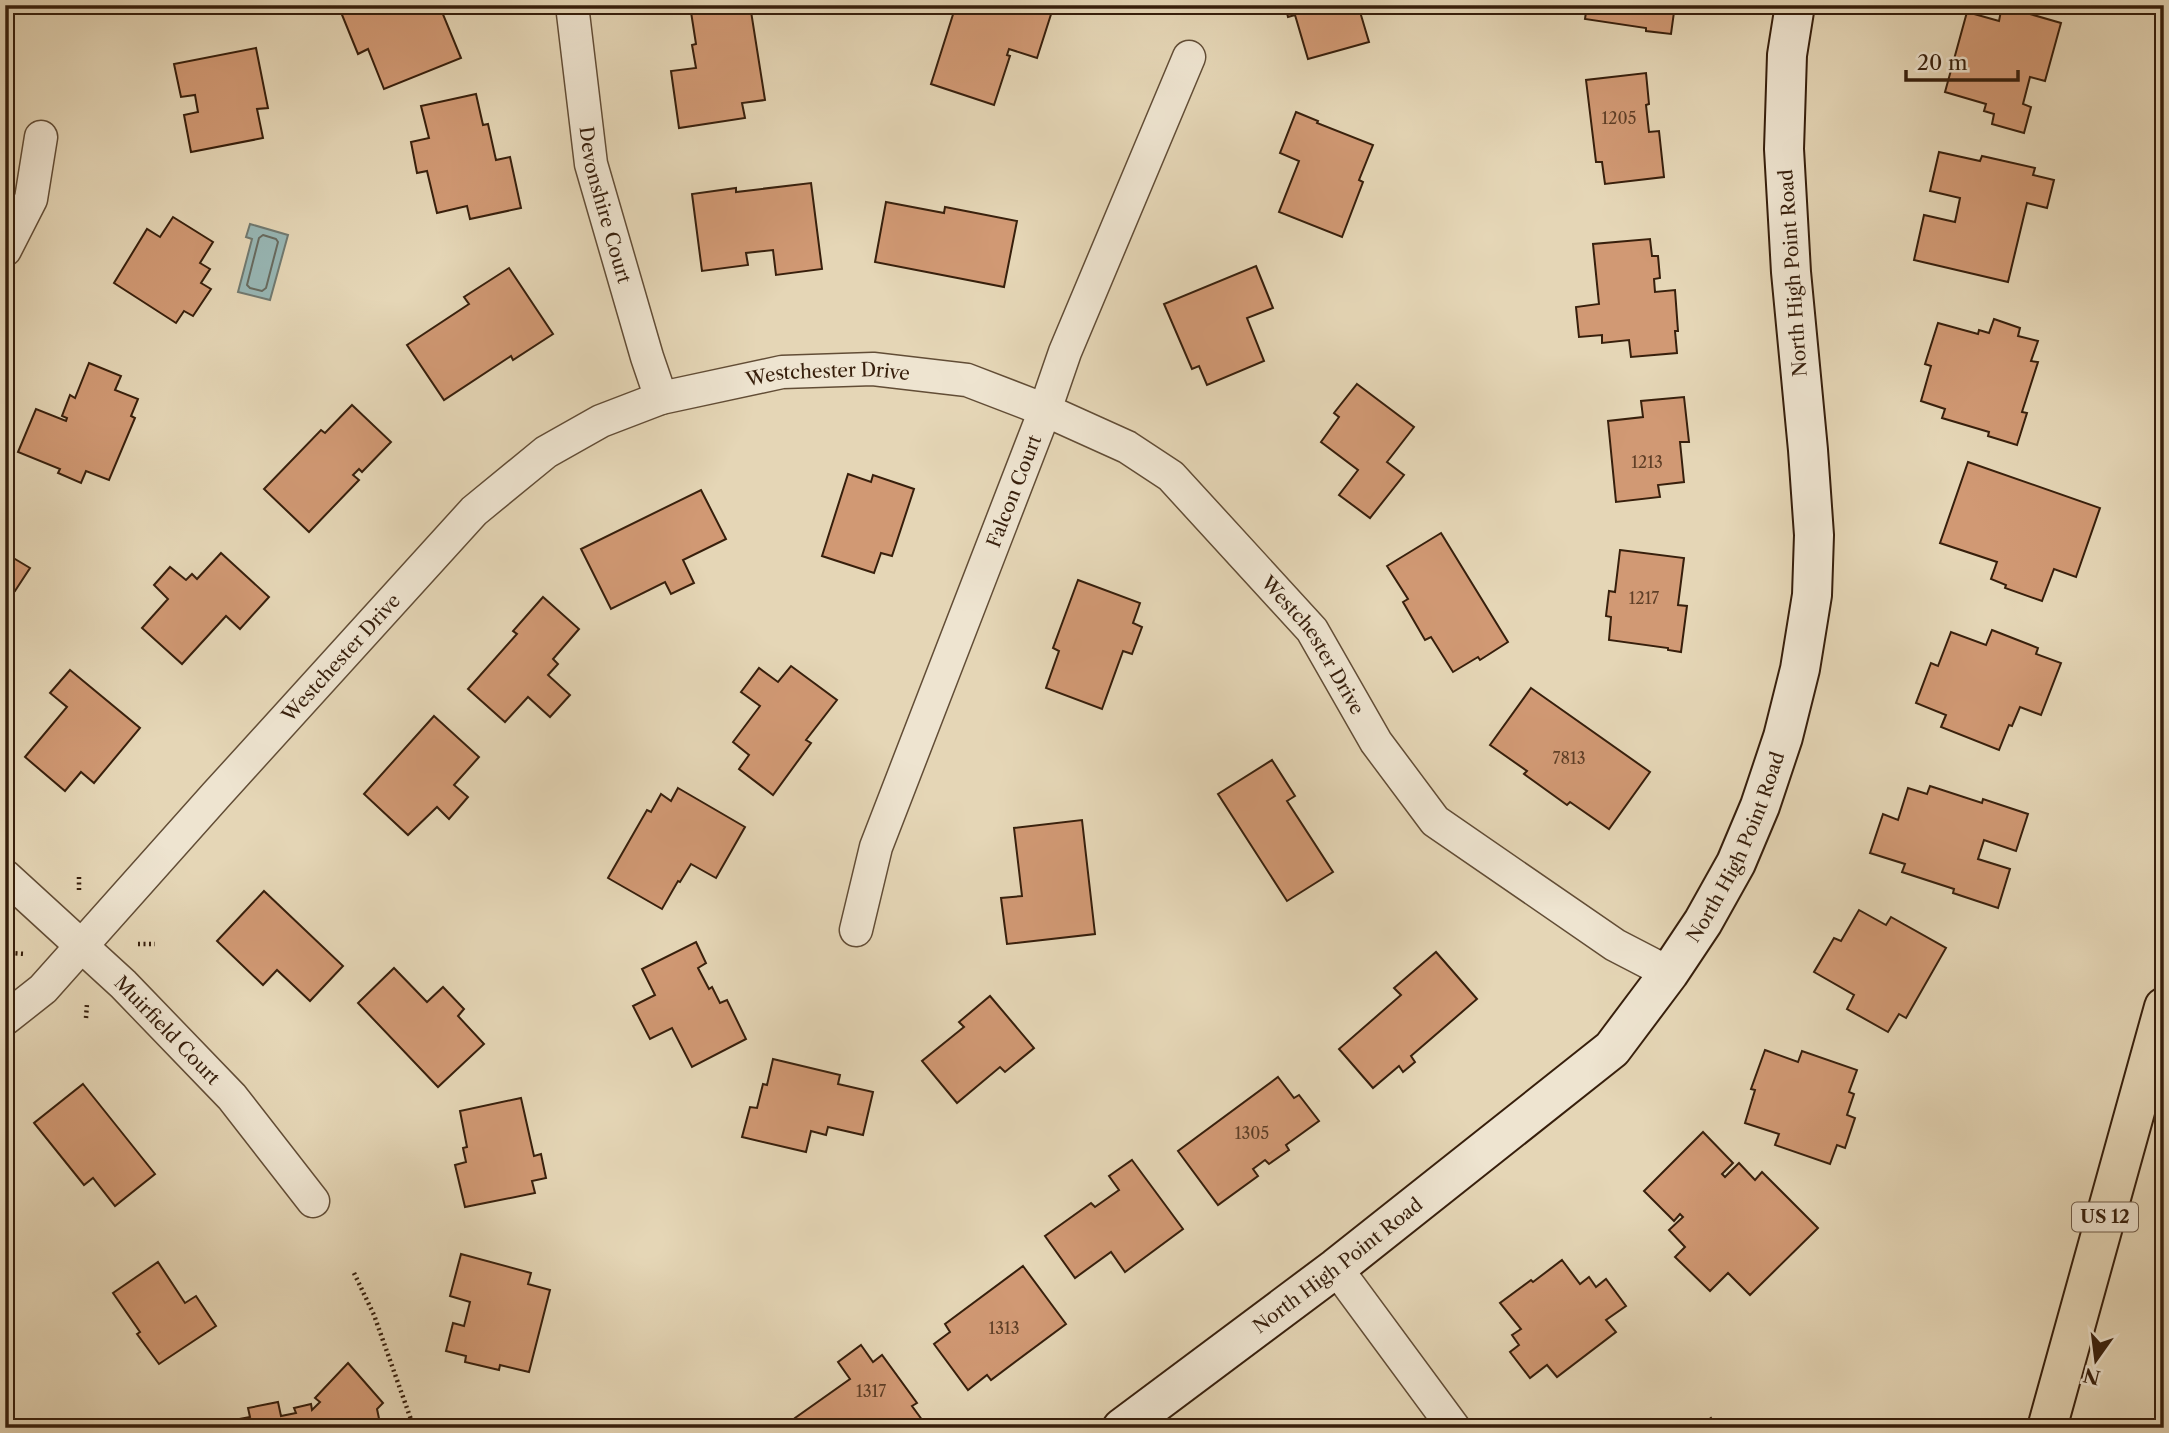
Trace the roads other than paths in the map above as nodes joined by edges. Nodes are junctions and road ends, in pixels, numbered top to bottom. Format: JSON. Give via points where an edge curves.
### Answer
{"nodes":[{"id":1,"x":572,"y":5,"type":"edge"},
{"id":2,"x":1795,"y":5,"type":"edge"},
{"id":3,"x":1189,"y":57,"type":"dead end"},
{"id":4,"x":41,"y":137,"type":"dead end"},
{"id":5,"x":5,"y":250,"type":"edge"},
{"id":6,"x":661,"y":398,"type":"junction"},
{"id":7,"x":1045,"y":410,"type":"junction"},
{"id":8,"x":5,"y":876,"type":"edge"},
{"id":9,"x":856,"y":930,"type":"dead end"},
{"id":10,"x":82,"y":946,"type":"junction"},
{"id":11,"x":1668,"y":973,"type":"junction"},
{"id":12,"x":2164,"y":1007,"type":"edge"},
{"id":13,"x":5,"y":1020,"type":"edge"},
{"id":14,"x":313,"y":1201,"type":"dead end"},
{"id":15,"x":1336,"y":1268,"type":"junction"},
{"id":16,"x":1122,"y":1428,"type":"edge"},
{"id":17,"x":1454,"y":1428,"type":"edge"},
{"id":18,"x":2047,"y":1428,"type":"edge"}],
"edges":[{"from":1,"to":6,"type":"street","name":"Devonshire Court","via":[[591,164]]},
{"from":2,"to":11,"type":"street","name":"North High Point Road","via":[[1787,55],[1784,149],[1814,534],[1812,595],[1800,669],[1760,806],[1736,863]]},
{"from":3,"to":7,"type":"street","name":"Falcon Court"},
{"from":4,"to":5,"type":"street","via":[[31,199]]},
{"from":6,"to":7,"type":"street","name":"Westchester Drive","via":[[782,372],[873,369],[967,380]]},
{"from":6,"to":10,"type":"street","name":"Westchester Drive","via":[[601,421],[546,452],[474,511]]},
{"from":7,"to":9,"type":"street","name":"Falcon Court","via":[[876,847]]},
{"from":7,"to":11,"type":"street","name":"Westchester Drive","via":[[1127,447],[1171,476],[1312,631],[1376,742],[1435,821],[1615,945]]},
{"from":8,"to":10,"type":"street","name":"Muirfield Court"},
{"from":10,"to":13,"type":"street","name":"Westchester Drive","via":[[43,989]]},
{"from":10,"to":14,"type":"street","name":"Muirfield Court","via":[[232,1097]]},
{"from":11,"to":15,"type":"street","name":"North High Point Road","via":[[1612,1048]]},
{"from":12,"to":18,"type":"highway","number":"US 12"},
{"from":15,"to":16,"type":"street","name":"North High Point Road"},
{"from":15,"to":17,"type":"street"}]}
